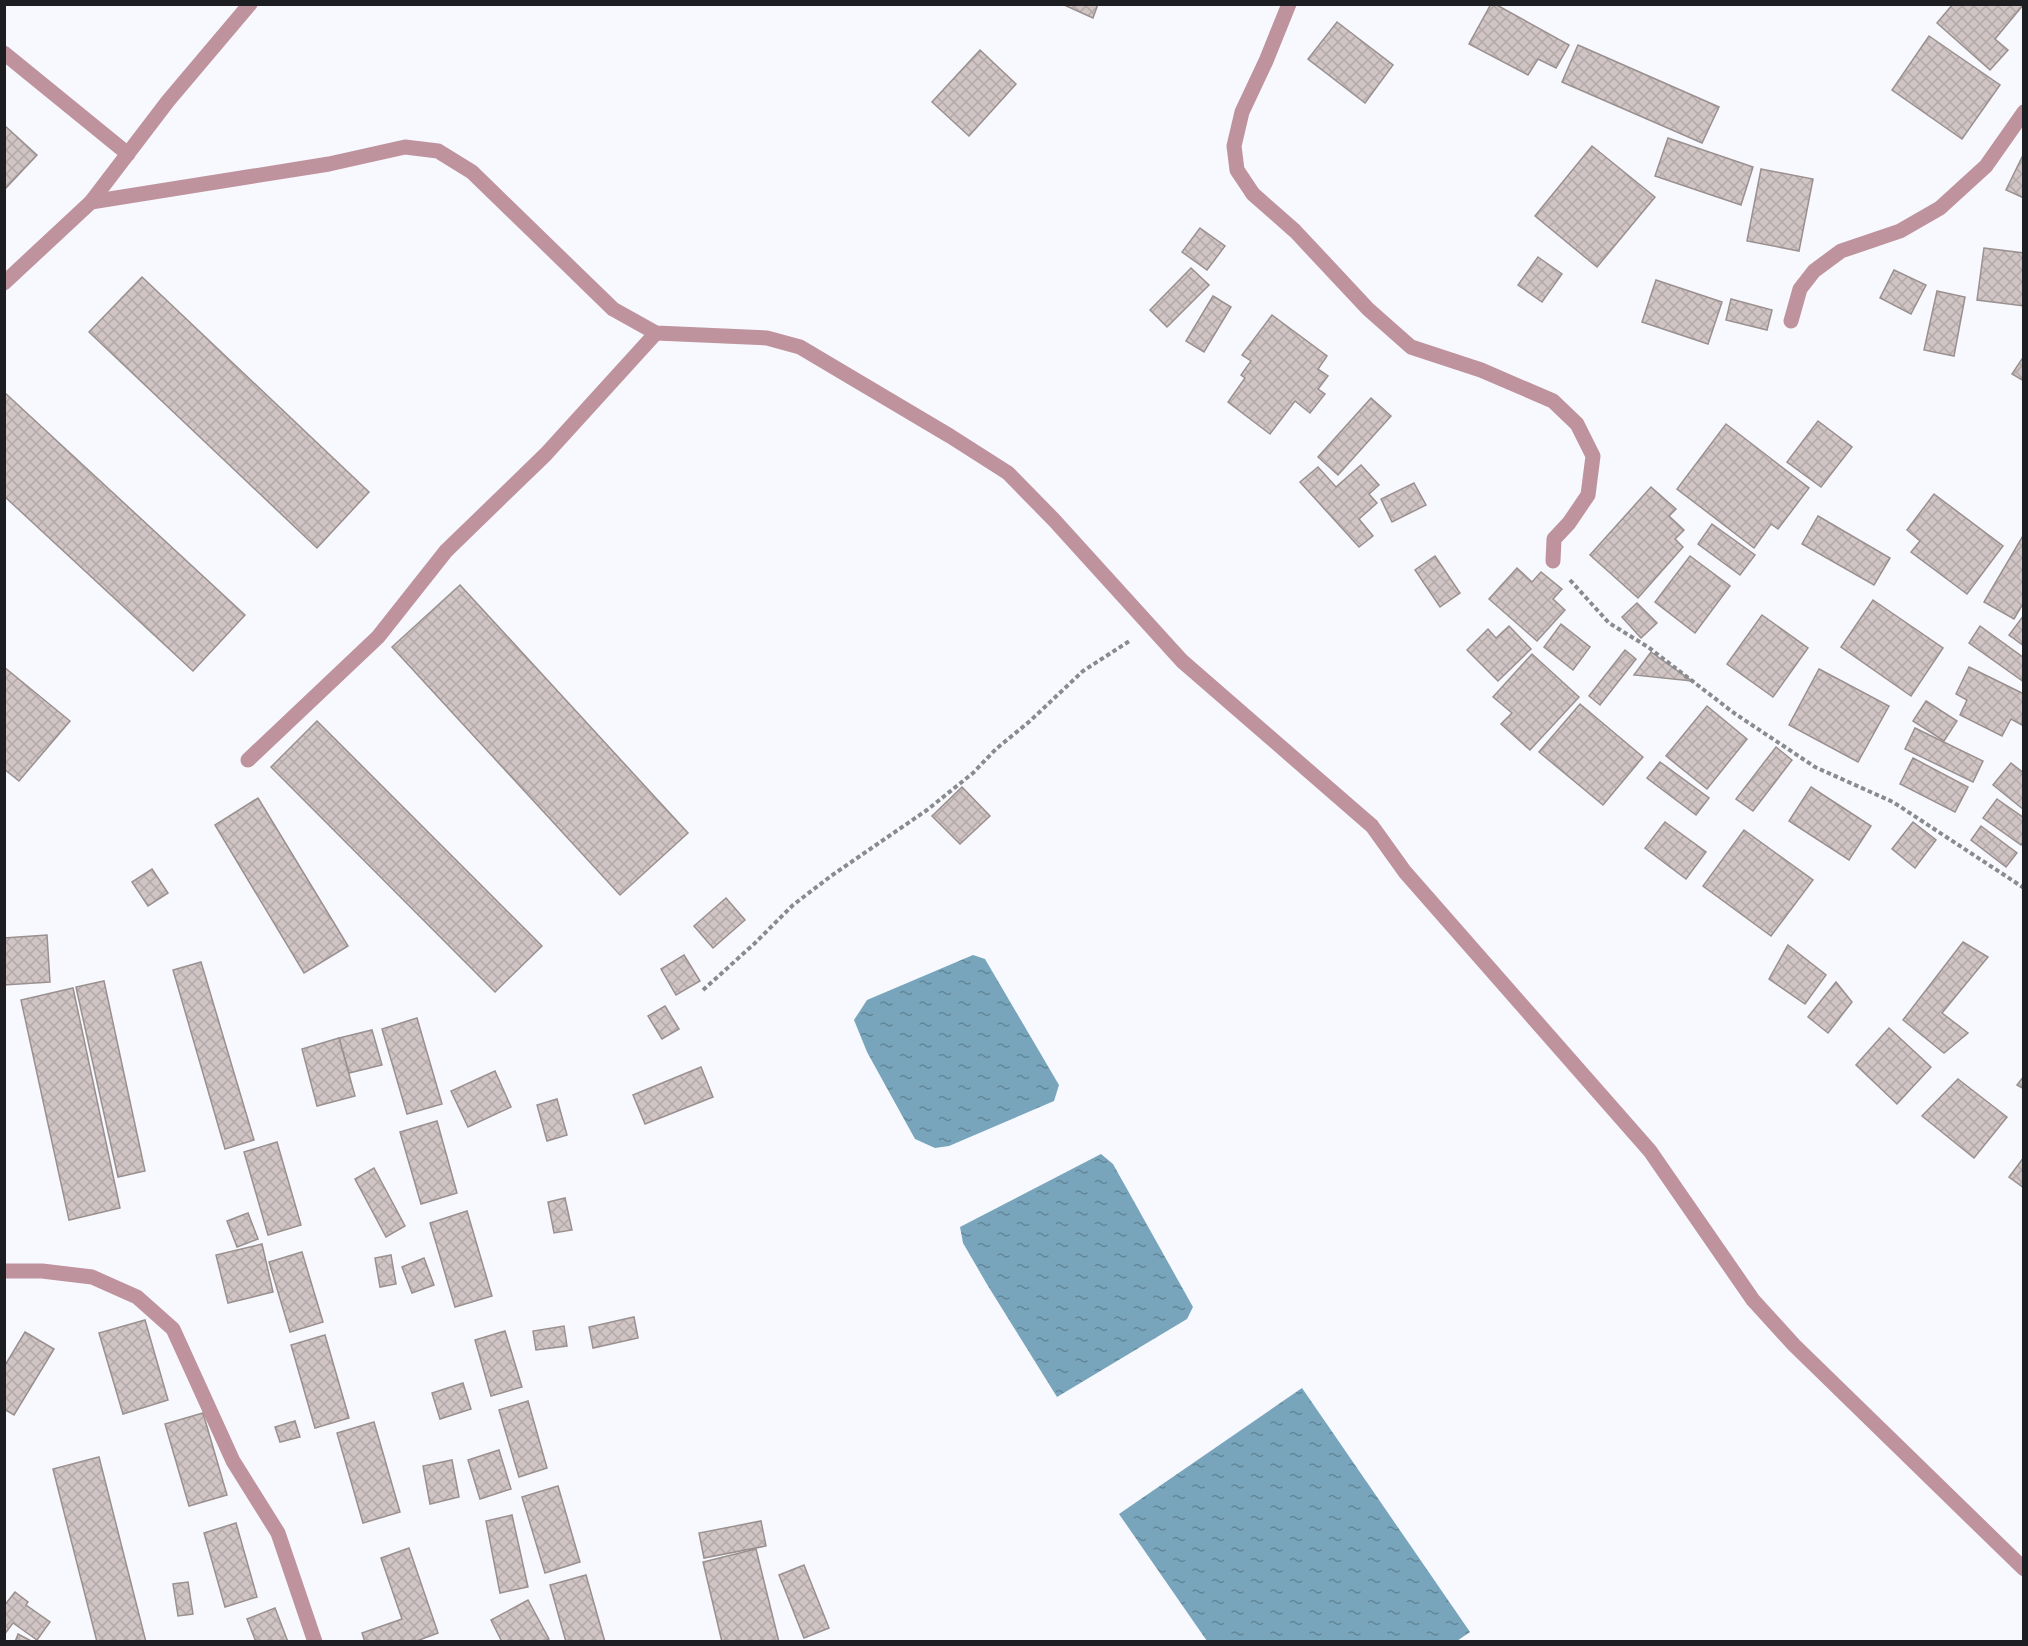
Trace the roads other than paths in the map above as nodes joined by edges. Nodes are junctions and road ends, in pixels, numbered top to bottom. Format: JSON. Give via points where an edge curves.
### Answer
{"nodes":[{"id":1,"x":250,"y":4,"type":"edge"},
{"id":2,"x":1289,"y":4,"type":"edge"},
{"id":3,"x":4,"y":53,"type":"edge"},
{"id":4,"x":2024,"y":112,"type":"edge"},
{"id":5,"x":128,"y":154,"type":"junction"},
{"id":6,"x":91,"y":202,"type":"junction"},
{"id":7,"x":4,"y":283,"type":"edge"},
{"id":8,"x":1791,"y":321,"type":"dead end"},
{"id":9,"x":656,"y":333,"type":"junction"},
{"id":10,"x":1553,"y":561,"type":"road end"},
{"id":11,"x":248,"y":760,"type":"dead end"},
{"id":12,"x":4,"y":1270,"type":"edge"},
{"id":13,"x":2024,"y":1569,"type":"edge"},
{"id":14,"x":315,"y":1641,"type":"edge"}],
"edges":[{"from":1,"to":5,"type":"street"},
{"from":2,"to":10,"type":"street","via":[[1242,112],[1234,146],[1237,170],[1253,194],[1411,347],[1481,370],[1553,401],[1577,424],[1593,456],[1588,495],[1554,539]]},
{"from":3,"to":5,"type":"street"},
{"from":4,"to":8,"type":"street","via":[[1986,166],[1940,208],[1900,231],[1841,250],[1814,271],[1800,289]]},
{"from":5,"to":6,"type":"street"},
{"from":6,"to":7,"type":"street"},
{"from":6,"to":9,"type":"street","via":[[328,164],[405,147],[438,151],[472,172],[613,309]]},
{"from":9,"to":11,"type":"street","via":[[546,454],[446,550],[378,637]]},
{"from":9,"to":13,"type":"street","via":[[767,338],[800,347],[1008,473],[1182,661],[1372,826],[1405,872],[1650,1151],[1754,1300],[1794,1345]]},
{"from":12,"to":14,"type":"street","via":[[92,1277],[136,1297],[173,1329],[233,1461],[278,1533]]}]}
